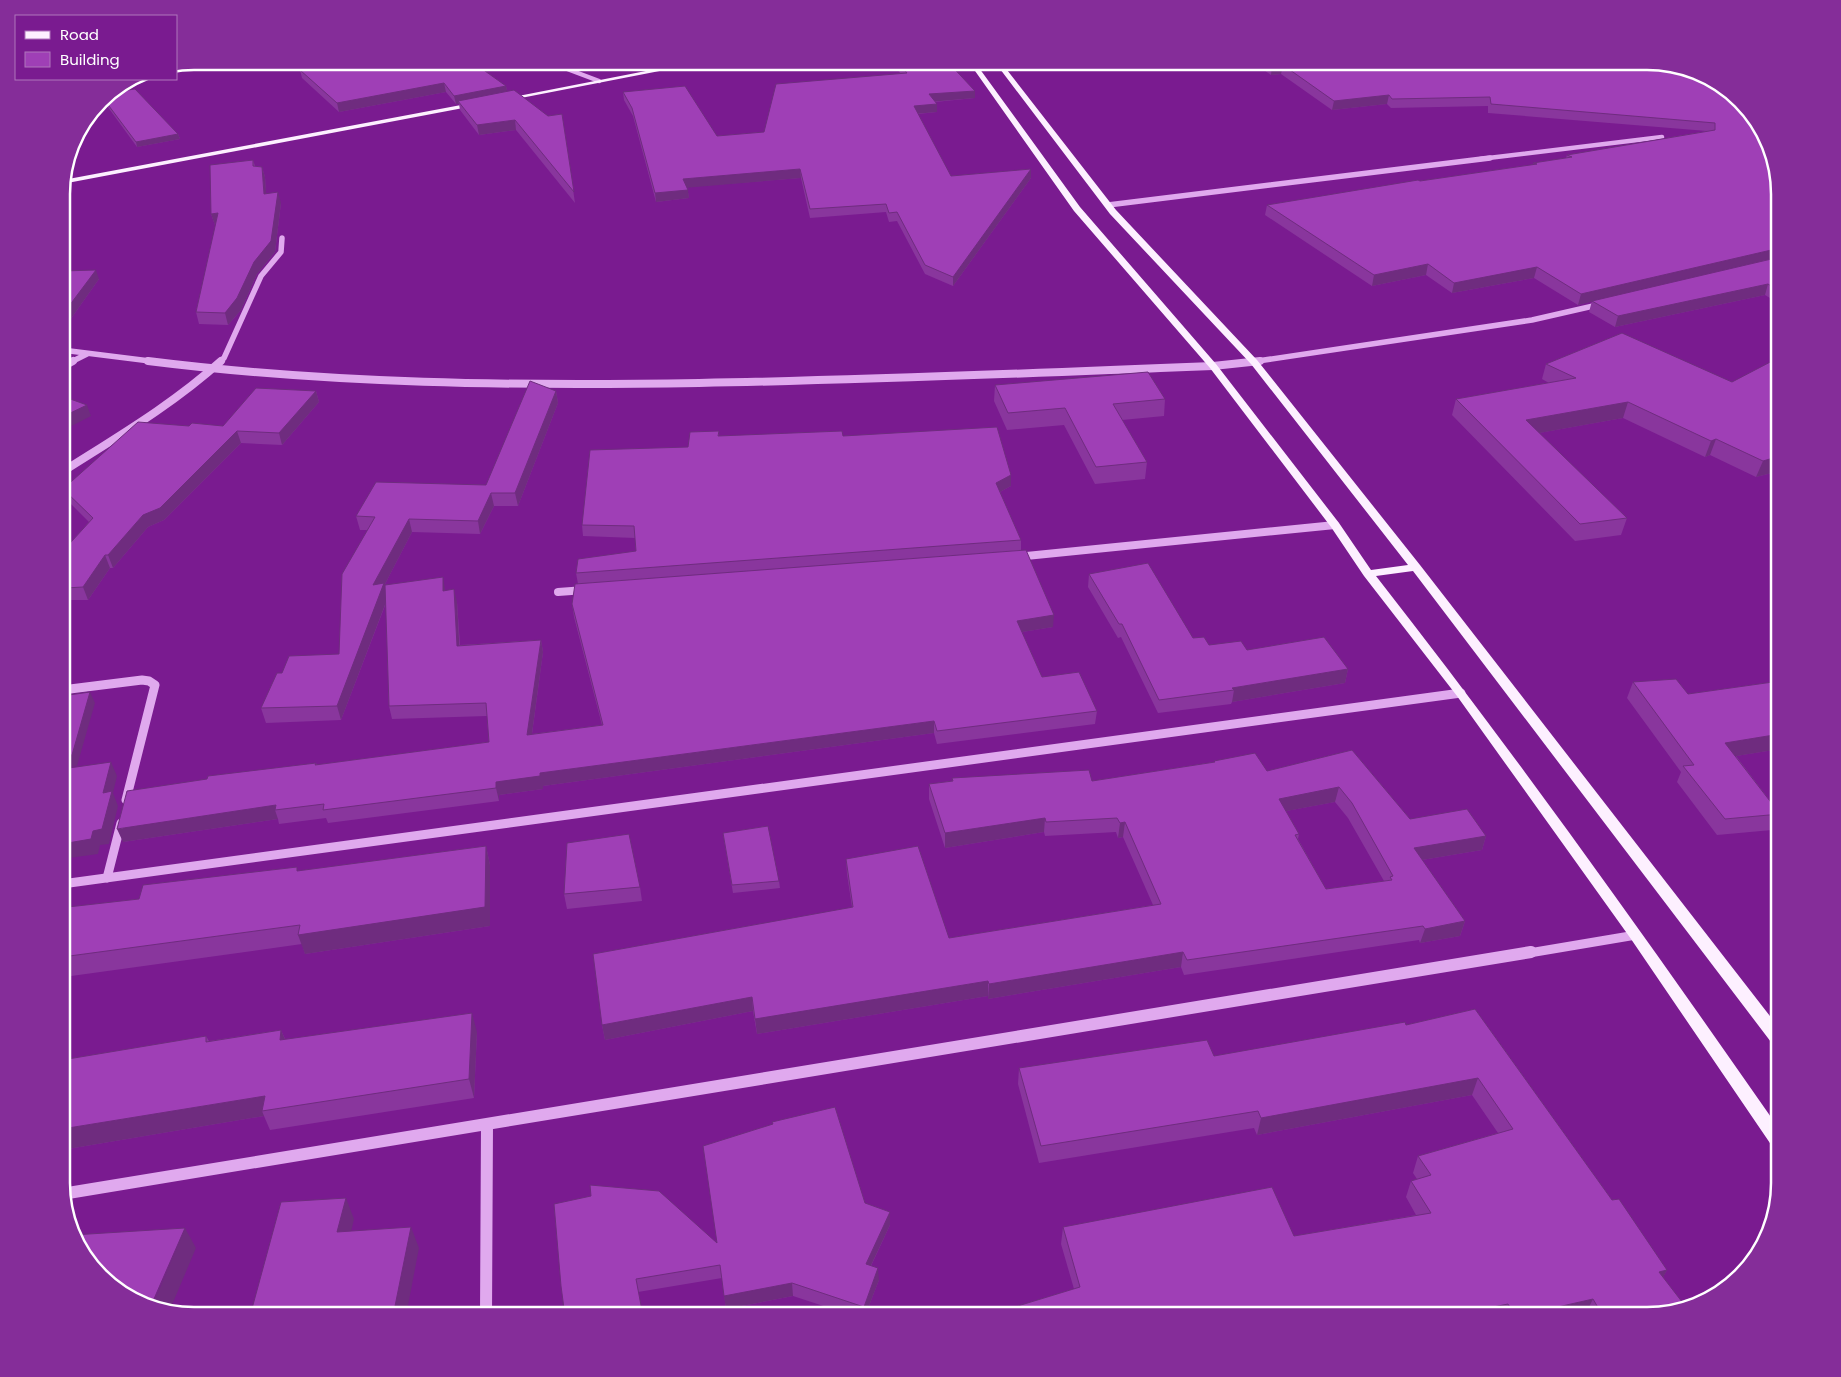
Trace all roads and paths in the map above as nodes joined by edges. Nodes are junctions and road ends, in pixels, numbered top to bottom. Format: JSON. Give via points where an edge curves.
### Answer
{"nodes":[{"id":1,"x":570,"y":70,"type":"edge"},
{"id":2,"x":659,"y":70,"type":"edge"},
{"id":3,"x":977,"y":70,"type":"edge"},
{"id":4,"x":1004,"y":70,"type":"edge"},
{"id":5,"x":599,"y":81,"type":"junction"},
{"id":6,"x":502,"y":100,"type":"edge"},
{"id":7,"x":483,"y":103,"type":"edge"},
{"id":8,"x":1662,"y":137,"type":"edge"},
{"id":9,"x":71,"y":180,"type":"edge"},
{"id":10,"x":1108,"y":205,"type":"junction"},
{"id":11,"x":282,"y":238,"type":"dead end"},
{"id":12,"x":1608,"y":302,"type":"edge"},
{"id":13,"x":70,"y":351,"type":"edge"},
{"id":14,"x":87,"y":354,"type":"junction"},
{"id":15,"x":1254,"y":362,"type":"junction"},
{"id":16,"x":70,"y":363,"type":"edge"},
{"id":17,"x":1213,"y":366,"type":"junction"},
{"id":18,"x":211,"y":369,"type":"junction"},
{"id":19,"x":70,"y":467,"type":"edge"},
{"id":20,"x":1334,"y":525,"type":"junction"},
{"id":21,"x":1008,"y":558,"type":"edge"},
{"id":22,"x":1416,"y":567,"type":"junction"},
{"id":23,"x":1368,"y":574,"type":"junction"},
{"id":24,"x":597,"y":589,"type":"edge"},
{"id":25,"x":558,"y":592,"type":"dead end"},
{"id":26,"x":70,"y":689,"type":"edge"},
{"id":27,"x":1461,"y":694,"type":"junction"},
{"id":28,"x":107,"y":878,"type":"junction"},
{"id":29,"x":70,"y":883,"type":"edge"},
{"id":30,"x":1636,"y":935,"type":"junction"},
{"id":31,"x":1771,"y":1029,"type":"edge"},
{"id":32,"x":487,"y":1125,"type":"junction"},
{"id":33,"x":1771,"y":1131,"type":"edge"},
{"id":34,"x":70,"y":1193,"type":"edge"},
{"id":35,"x":486,"y":1307,"type":"edge"}],
"edges":[{"from":1,"to":5,"type":"street"},
{"from":2,"to":5,"type":"main road"},
{"from":3,"to":17,"type":"main road","via":[[1077,209]]},
{"from":4,"to":10,"type":"main road"},
{"from":5,"to":6,"type":"main road"},
{"from":7,"to":9,"type":"main road"},
{"from":8,"to":10,"type":"street"},
{"from":10,"to":15,"type":"main road"},
{"from":11,"to":18,"type":"street","via":[[280,252],[261,276],[227,354]]},
{"from":12,"to":15,"type":"street","via":[[1532,320]]},
{"from":13,"to":14,"type":"street"},
{"from":14,"to":16,"type":"street"},
{"from":14,"to":18,"type":"street"},
{"from":15,"to":17,"type":"street"},
{"from":15,"to":22,"type":"main road"},
{"from":17,"to":18,"type":"street","via":[[876,380],[583,385],[467,384]]},
{"from":17,"to":20,"type":"main road"},
{"from":18,"to":19,"type":"street","via":[[167,405]]},
{"from":20,"to":21,"type":"street"},
{"from":20,"to":23,"type":"main road"},
{"from":22,"to":23,"type":"main road"},
{"from":22,"to":31,"type":"main road"},
{"from":23,"to":27,"type":"main road"},
{"from":24,"to":25,"type":"street"},
{"from":26,"to":28,"type":"street","via":[[142,680],[153,683],[155,687]]},
{"from":27,"to":28,"type":"street"},
{"from":27,"to":30,"type":"main road"},
{"from":28,"to":29,"type":"street"},
{"from":30,"to":32,"type":"street"},
{"from":30,"to":33,"type":"main road"},
{"from":32,"to":34,"type":"street"},
{"from":32,"to":35,"type":"street"}]}
